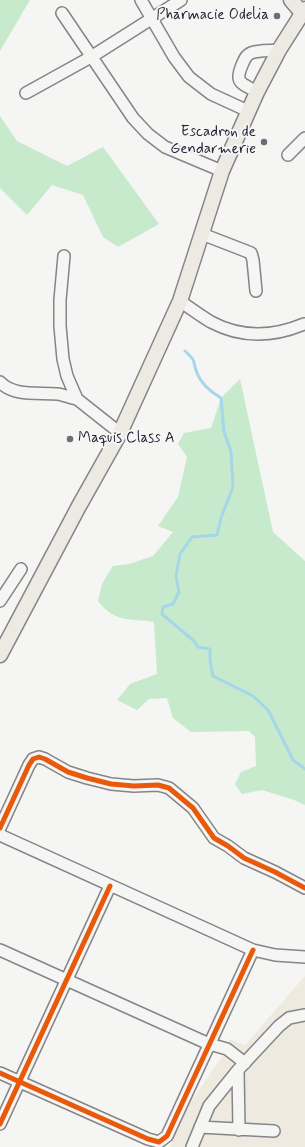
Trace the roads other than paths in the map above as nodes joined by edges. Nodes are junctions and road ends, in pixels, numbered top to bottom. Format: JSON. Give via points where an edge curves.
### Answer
{"nodes":[{"id":1,"x":141,"y":0,"type":"edge"},
{"id":2,"x":181,"y":0,"type":"edge"},
{"id":3,"x":291,"y":0,"type":"edge"},
{"id":4,"x":303,"y":11,"type":"edge"},
{"id":5,"x":62,"y":13,"type":"dead end"},
{"id":6,"x":152,"y":17,"type":"junction"},
{"id":7,"x":279,"y":50,"type":"junction"},
{"id":8,"x":91,"y":57,"type":"junction"},
{"id":9,"x":257,"y":92,"type":"junction"},
{"id":10,"x":26,"y":93,"type":"dead end"},
{"id":11,"x":248,"y":111,"type":"junction"},
{"id":12,"x":305,"y":138,"type":"edge"},
{"id":13,"x":288,"y":154,"type":"dead end"},
{"id":14,"x":222,"y":171,"type":"junction"},
{"id":15,"x":202,"y":234,"type":"junction"},
{"id":16,"x":64,"y":256,"type":"dead end"},
{"id":17,"x":256,"y":291,"type":"dead end"},
{"id":18,"x":180,"y":301,"type":"junction"},
{"id":19,"x":304,"y":324,"type":"dead end"},
{"id":20,"x":0,"y":382,"type":"edge"},
{"id":21,"x":77,"y":399,"type":"junction"},
{"id":22,"x":120,"y":434,"type":"junction"},
{"id":23,"x":21,"y":569,"type":"dead end"},
{"id":24,"x":0,"y":601,"type":"edge"},
{"id":25,"x":0,"y":655,"type":"edge"},
{"id":26,"x":0,"y":828,"type":"edge"},
{"id":27,"x":0,"y":835,"type":"edge"},
{"id":28,"x":110,"y":886,"type":"junction"},
{"id":29,"x":305,"y":888,"type":"edge"},
{"id":30,"x":0,"y":950,"type":"edge"},
{"id":31,"x":253,"y":950,"type":"junction"},
{"id":32,"x":305,"y":957,"type":"edge"},
{"id":33,"x":66,"y":980,"type":"junction"},
{"id":34,"x":305,"y":1015,"type":"edge"},
{"id":35,"x":209,"y":1044,"type":"junction"},
{"id":36,"x":241,"y":1067,"type":"junction"},
{"id":37,"x":0,"y":1073,"type":"edge"},
{"id":38,"x":19,"y":1082,"type":"junction"},
{"id":39,"x":0,"y":1124,"type":"edge"},
{"id":40,"x":200,"y":1127,"type":"junction"},
{"id":41,"x":240,"y":1130,"type":"junction"},
{"id":42,"x":274,"y":1131,"type":"dead end"},
{"id":43,"x":192,"y":1147,"type":"edge"}],
"edges":[{"from":1,"to":6,"type":"street"},
{"from":2,"to":6,"type":"street"},
{"from":3,"to":4,"type":"main road"},
{"from":4,"to":7,"type":"main road"},
{"from":5,"to":8,"type":"street"},
{"from":6,"to":8,"type":"street"},
{"from":6,"to":11,"type":"street","via":[[189,78],[211,94]]},
{"from":7,"to":9,"type":"main road"},
{"from":7,"to":9,"type":"street","via":[[252,52],[246,56],[238,79]]},
{"from":8,"to":10,"type":"street"},
{"from":8,"to":14,"type":"street","via":[[133,118],[148,134],[165,147]]},
{"from":9,"to":11,"type":"main road"},
{"from":11,"to":14,"type":"main road"},
{"from":12,"to":13,"type":"street"},
{"from":14,"to":15,"type":"main road"},
{"from":15,"to":17,"type":"street","via":[[251,252]]},
{"from":15,"to":18,"type":"main road"},
{"from":16,"to":21,"type":"street","via":[[60,300],[61,342],[67,376]]},
{"from":18,"to":19,"type":"street","via":[[212,322],[249,334],[269,334]]},
{"from":18,"to":22,"type":"main road"},
{"from":20,"to":21,"type":"street","via":[[6,388],[18,392],[60,394]]},
{"from":21,"to":22,"type":"street"},
{"from":22,"to":25,"type":"main road"},
{"from":23,"to":24,"type":"street"},
{"from":26,"to":29,"type":"street","via":[[33,759],[45,759],[68,772],[111,784],[158,785],[169,788],[193,808],[214,838],[244,858]]},
{"from":27,"to":28,"type":"street"},
{"from":28,"to":31,"type":"street"},
{"from":28,"to":33,"type":"street"},
{"from":30,"to":33,"type":"street"},
{"from":31,"to":32,"type":"street","via":[[275,955]]},
{"from":31,"to":35,"type":"street"},
{"from":33,"to":35,"type":"street"},
{"from":33,"to":38,"type":"street"},
{"from":34,"to":36,"type":"street","via":[[289,1018],[279,1026]]},
{"from":35,"to":36,"type":"street","via":[[227,1049]]},
{"from":35,"to":38,"type":"street","via":[[167,1136],[159,1142]]},
{"from":36,"to":40,"type":"street","via":[[209,1106]]},
{"from":36,"to":41,"type":"street"},
{"from":37,"to":38,"type":"street"},
{"from":38,"to":39,"type":"street"},
{"from":40,"to":41,"type":"street"},
{"from":40,"to":43,"type":"street"},
{"from":41,"to":42,"type":"street"}]}
